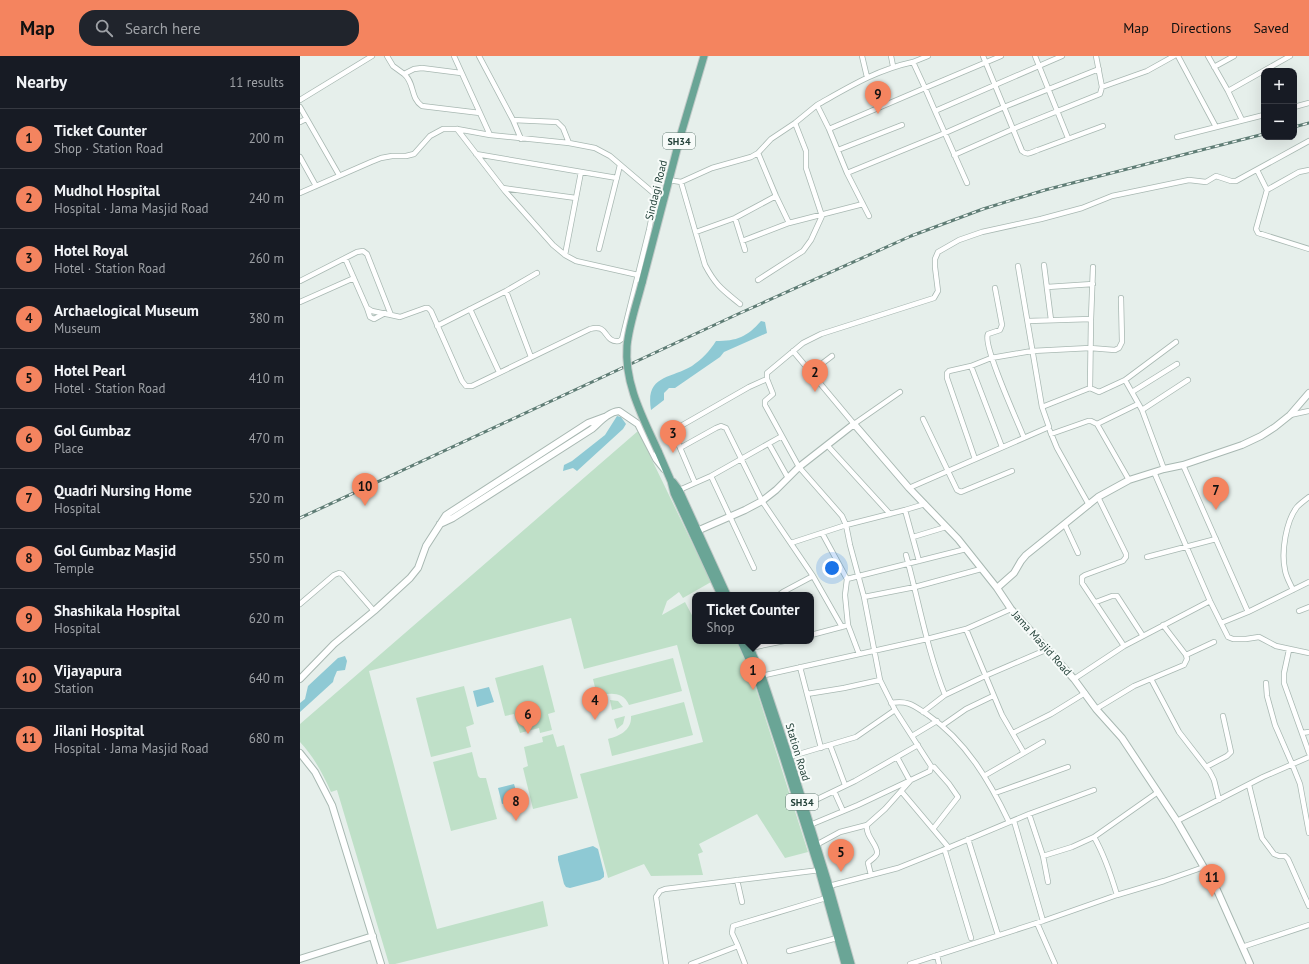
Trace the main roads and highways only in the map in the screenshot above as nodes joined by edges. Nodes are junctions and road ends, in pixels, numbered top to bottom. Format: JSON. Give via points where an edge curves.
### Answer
{"nodes":[{"id":1,"x":704,"y":56,"type":"edge"},
{"id":2,"x":676,"y":492,"type":"junction"},
{"id":3,"x":719,"y":592,"type":"edge"},
{"id":4,"x":726,"y":592,"type":"edge"},
{"id":5,"x":744,"y":644,"type":"edge"},
{"id":6,"x":748,"y":644,"type":"edge"},
{"id":7,"x":760,"y":676,"type":"junction"},
{"id":8,"x":821,"y":869,"type":"junction"},
{"id":9,"x":845,"y":964,"type":"edge"},
{"id":10,"x":851,"y":964,"type":"edge"}],
"edges":[{"from":1,"to":2,"type":"main road","name":"Sindagi Road","number":"SH34","bridge":true,"via":[[627,345],[631,384]]},
{"from":2,"to":3,"type":"main road","number":"SH34"},
{"from":2,"to":4,"type":"main road","number":"SH34"},
{"from":5,"to":7,"type":"main road","name":"Station Road","number":"SH34"},
{"from":6,"to":7,"type":"main road","name":"Station Road","number":"SH34"},
{"from":7,"to":8,"type":"main road","name":"Station Road","number":"SH34"},
{"from":7,"to":8,"type":"main road","name":"Station Road","number":"SH34","via":[[810,825]]},
{"from":8,"to":9,"type":"main road","name":"Station Road","number":"SH34","via":[[826,898]]},
{"from":8,"to":10,"type":"main road","name":"Station Road","number":"SH34","via":[[829,886]]}]}
